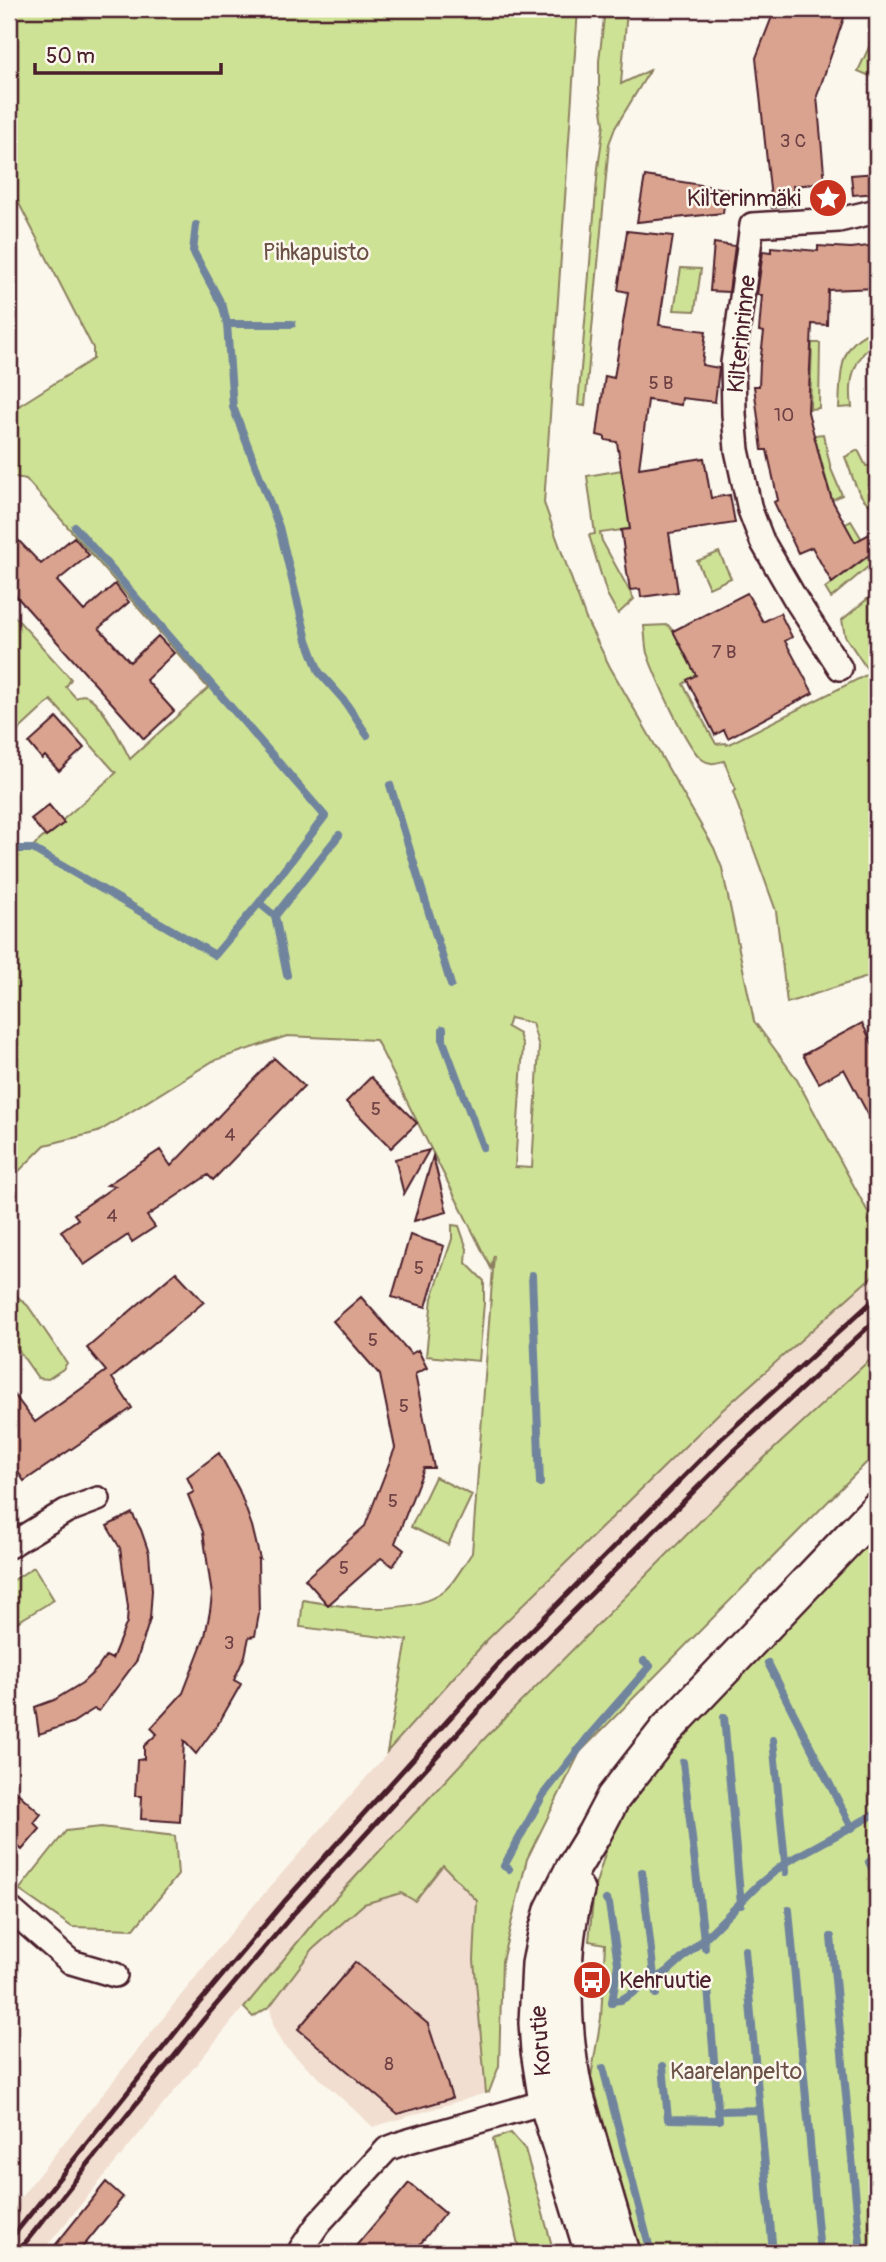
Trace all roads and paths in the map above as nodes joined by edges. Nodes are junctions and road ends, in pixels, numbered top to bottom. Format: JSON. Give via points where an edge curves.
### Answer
{"nodes":[{"id":1,"x":877,"y":211,"type":"edge"},
{"id":2,"x":840,"y":668,"type":"dead end"},
{"id":3,"x":99,"y":1499,"type":"dead end"},
{"id":4,"x":877,"y":1508,"type":"edge"},
{"id":5,"x":9,"y":1546,"type":"edge"},
{"id":6,"x":9,"y":1909,"type":"edge"},
{"id":7,"x":115,"y":1975,"type":"dead end"},
{"id":8,"x":561,"y":2098,"type":"junction"},
{"id":9,"x":301,"y":2253,"type":"edge"},
{"id":10,"x":592,"y":2253,"type":"edge"},
{"id":11,"x":623,"y":2253,"type":"edge"}],
"edges":[{"from":1,"to":2,"type":"street","name":"Kilterinrinne","via":[[839,220],[752,225],[733,363],[735,435],[750,510],[775,565]]},
{"from":3,"to":5,"type":"street","via":[[66,1511]]},
{"from":4,"to":8,"type":"street","name":"Korutie","via":[[667,1729],[613,1798],[594,1834],[572,1909],[566,1968],[569,2047]]},
{"from":6,"to":7,"type":"street","via":[[71,1962]]},
{"from":8,"to":9,"type":"street","via":[[387,2148],[318,2224]]},
{"from":8,"to":10,"type":"street","name":"Korutie"},
{"from":8,"to":11,"type":"street","name":"Korutie"}]}
